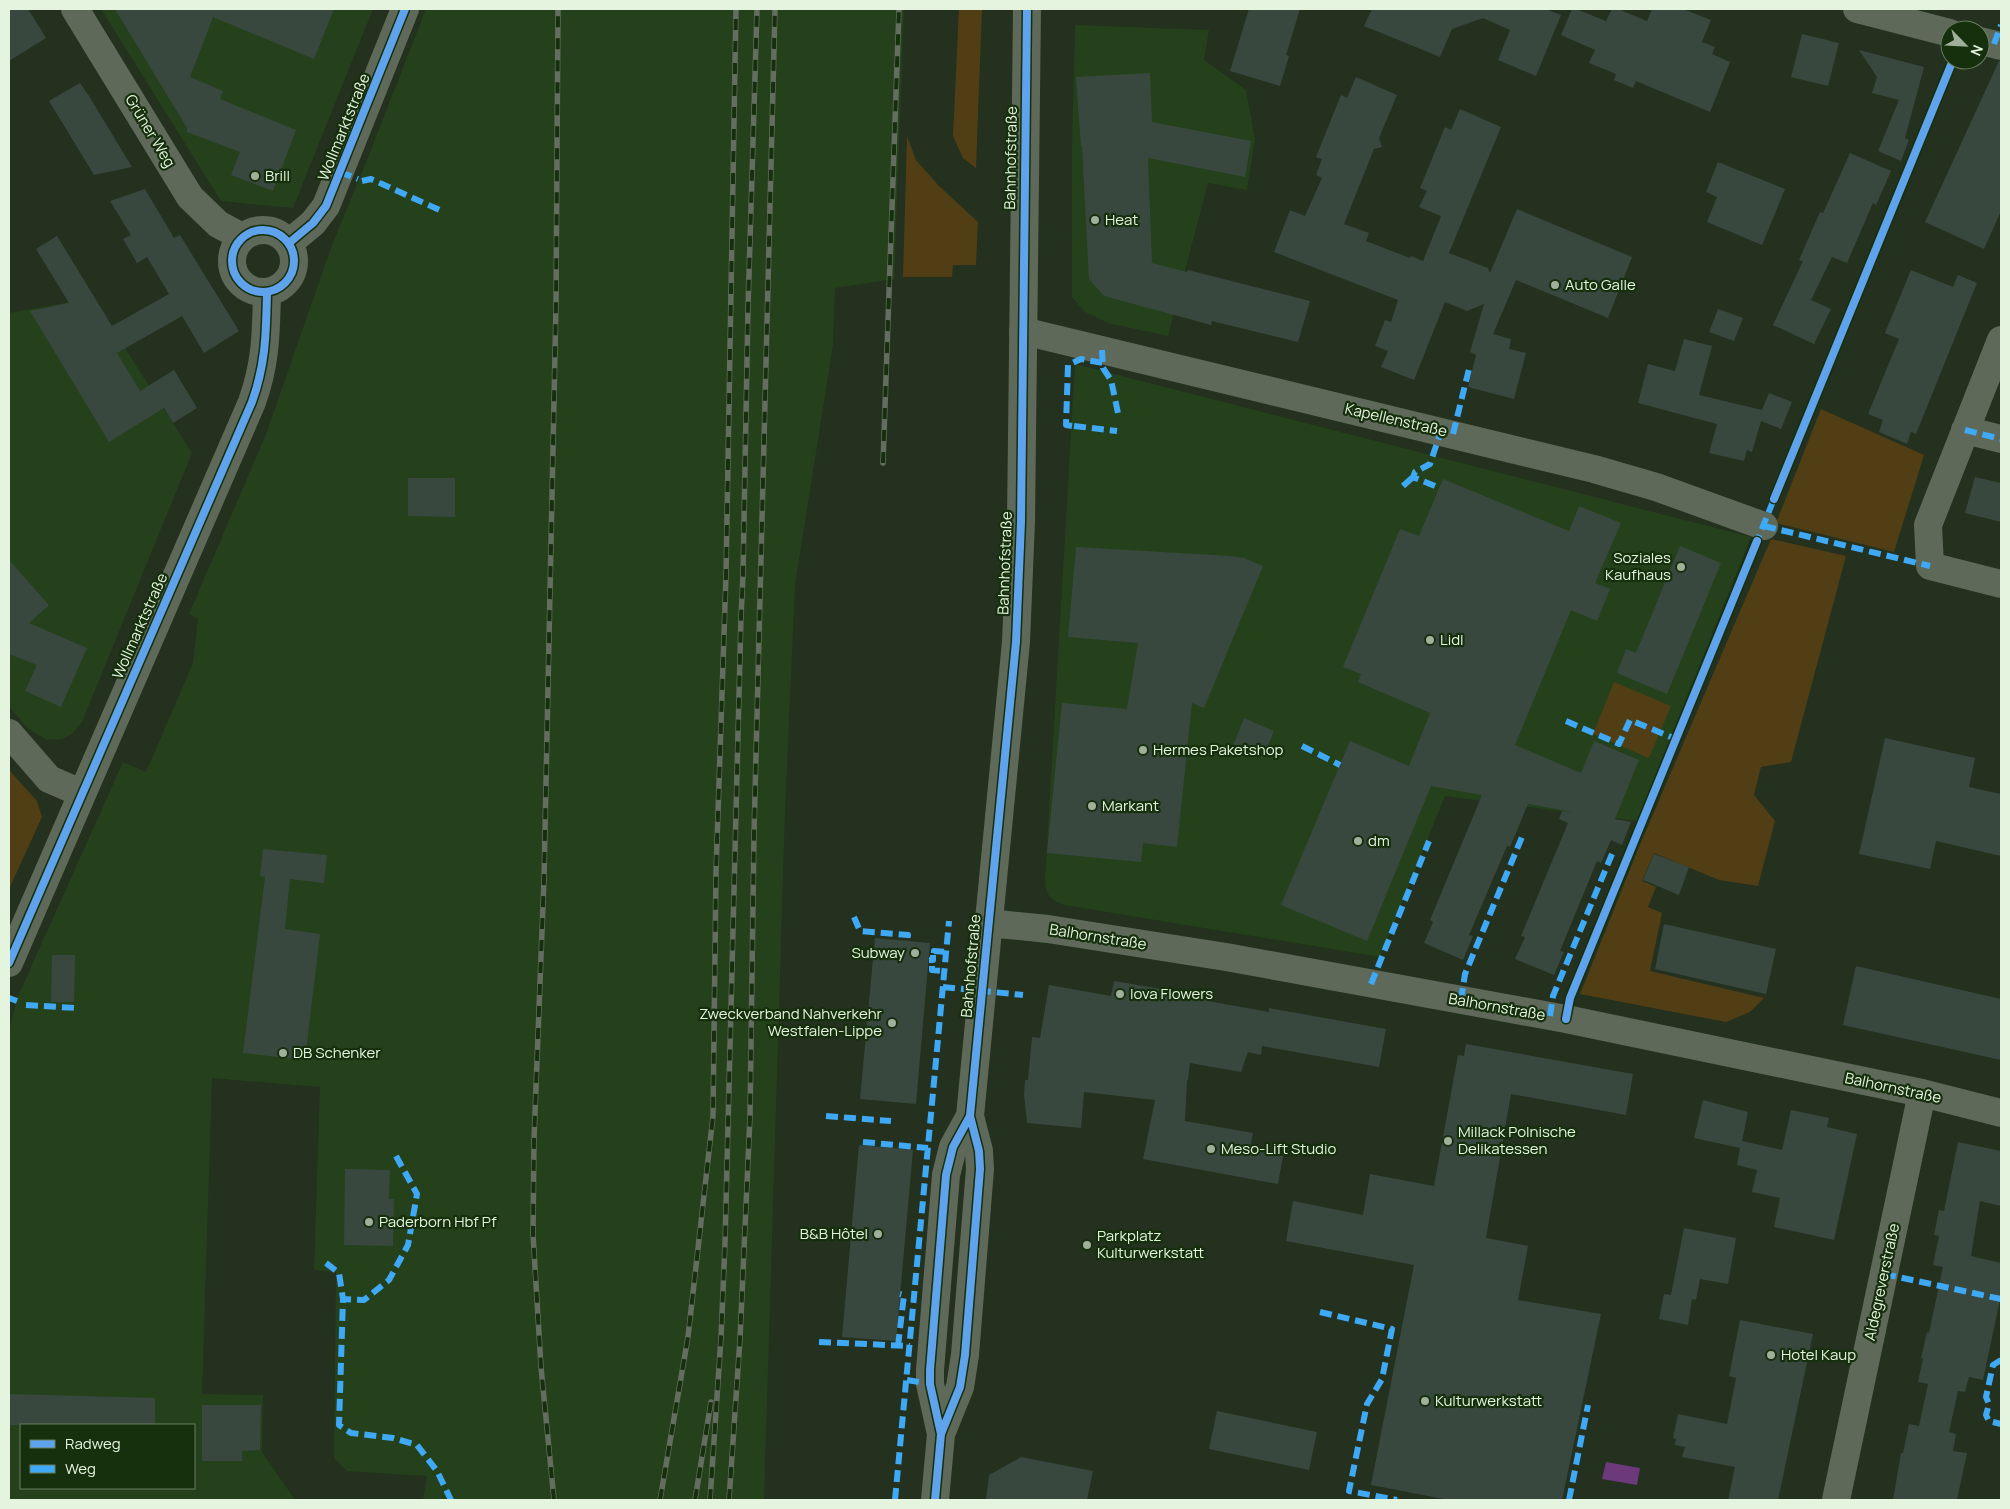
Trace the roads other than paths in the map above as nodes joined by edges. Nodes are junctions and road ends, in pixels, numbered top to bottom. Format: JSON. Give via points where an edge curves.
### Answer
{"nodes":[{"id":1,"x":75,"y":9,"type":"edge"},
{"id":2,"x":406,"y":9,"type":"edge"},
{"id":3,"x":1027,"y":9,"type":"edge"},
{"id":4,"x":1857,"y":9,"type":"edge"},
{"id":5,"x":1940,"y":30,"type":"edge"},
{"id":6,"x":242,"y":237,"type":"junction"},
{"id":7,"x":290,"y":243,"type":"junction"},
{"id":8,"x":267,"y":292,"type":"junction"},
{"id":9,"x":1023,"y":331,"type":"junction"},
{"id":10,"x":2001,"y":340,"type":"edge"},
{"id":11,"x":1965,"y":430,"type":"junction"},
{"id":12,"x":2001,"y":440,"type":"edge"},
{"id":13,"x":1764,"y":526,"type":"dead end"},
{"id":14,"x":2001,"y":584,"type":"edge"},
{"id":15,"x":9,"y":733,"type":"edge"},
{"id":16,"x":81,"y":793,"type":"junction"},
{"id":17,"x":988,"y":922,"type":"junction"},
{"id":18,"x":9,"y":963,"type":"edge"},
{"id":19,"x":1922,"y":1093,"type":"junction"},
{"id":20,"x":2001,"y":1113,"type":"edge"},
{"id":21,"x":935,"y":1500,"type":"edge"},
{"id":22,"x":1836,"y":1500,"type":"edge"}],
"edges":[{"from":1,"to":6,"type":"street","name":"Grüner Weg","via":[[190,197],[218,224]]},
{"from":2,"to":7,"type":"street","name":"Wollmarktstraße","via":[[326,206],[313,224]]},
{"from":3,"to":9,"type":"street","name":"Bahnhofstraße"},
{"from":4,"to":5,"type":"street"},
{"from":6,"to":7,"type":"street","via":[[254,230],[267,229],[280,233]]},
{"from":6,"to":8,"type":"street","via":[[233,250],[232,266],[238,281],[251,290]]},
{"from":7,"to":8,"type":"street","via":[[295,258],[292,274],[282,286]]},
{"from":8,"to":16,"type":"street","name":"Wollmarktstraße","via":[[265,351],[260,381]]},
{"from":9,"to":13,"type":"street","name":"Kapellenstraße","via":[[1594,469],[1656,487]]},
{"from":9,"to":17,"type":"street","name":"Bahnhofstraße","via":[[1022,522],[1016,642]]},
{"from":10,"to":11,"type":"street"},
{"from":11,"to":12,"type":"street"},
{"from":11,"to":14,"type":"street","via":[[1928,525],[1930,566]]},
{"from":15,"to":16,"type":"street","via":[[49,779]]},
{"from":16,"to":18,"type":"street","name":"Wollmarktstraße"},
{"from":17,"to":19,"type":"street","name":"Balhornstraße","via":[[1226,957],[1566,1019]]},
{"from":17,"to":21,"type":"street","name":"Bahnhofstraße","via":[[970,1116],[980,1169],[965,1355],[960,1387],[941,1434]]},
{"from":19,"to":20,"type":"street","name":"Balhornstraße"},
{"from":19,"to":22,"type":"street","name":"Aldegreverstraße"}]}
